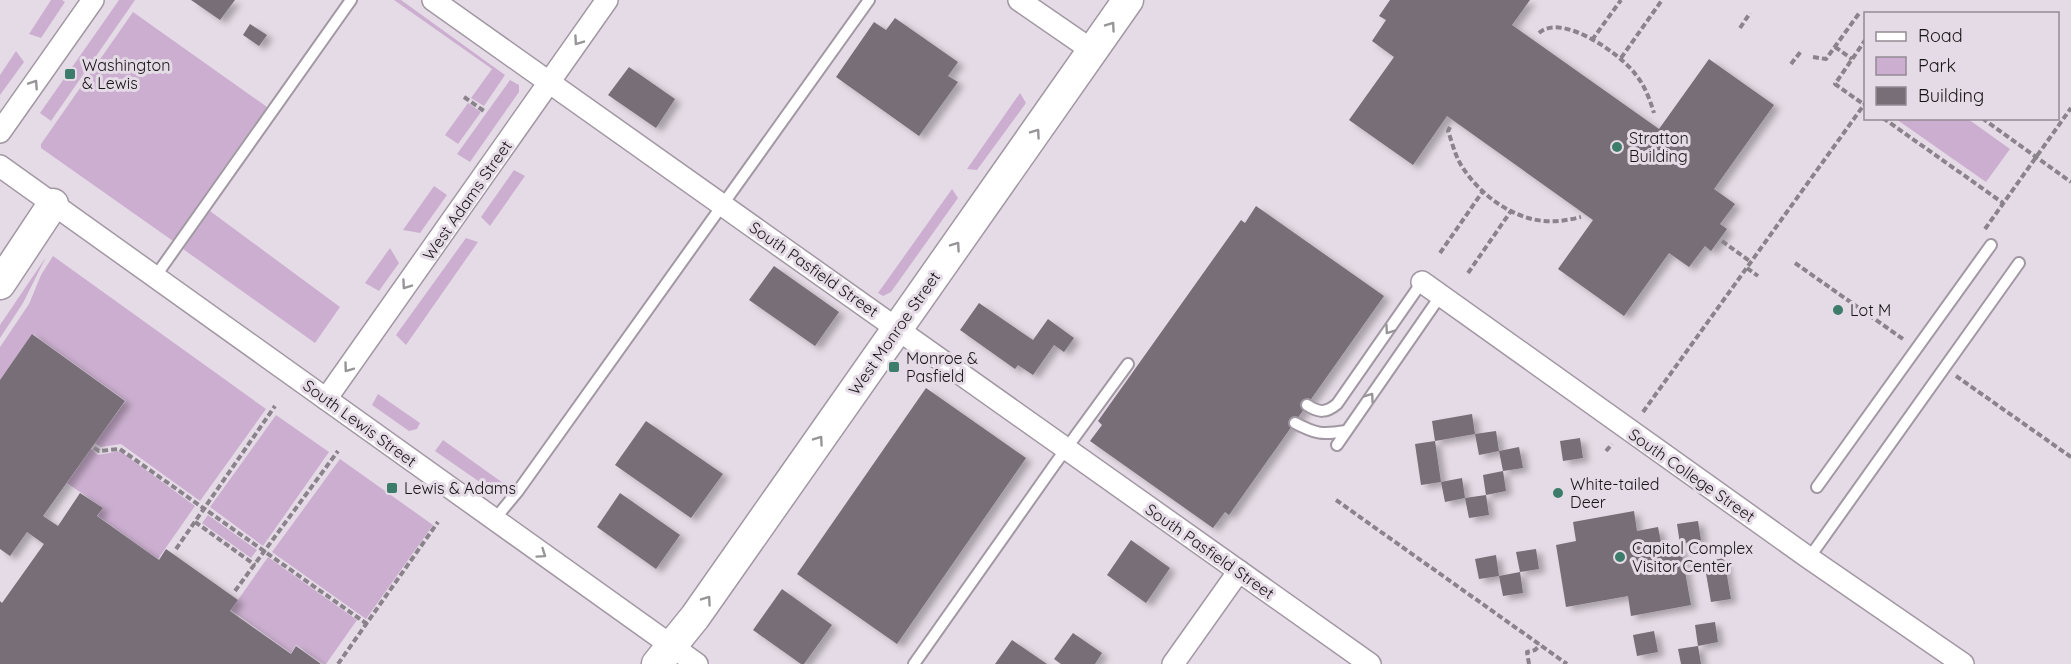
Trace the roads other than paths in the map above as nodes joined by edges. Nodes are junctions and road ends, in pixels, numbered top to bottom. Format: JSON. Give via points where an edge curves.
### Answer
{"nodes":[{"id":1,"x":93,"y":0,"type":"edge"},
{"id":2,"x":351,"y":0,"type":"edge"},
{"id":3,"x":433,"y":0,"type":"edge"},
{"id":4,"x":607,"y":0,"type":"edge"},
{"id":5,"x":869,"y":0,"type":"edge"},
{"id":6,"x":1019,"y":0,"type":"edge"},
{"id":7,"x":1128,"y":0,"type":"edge"},
{"id":8,"x":1093,"y":51,"type":"junction"},
{"id":9,"x":549,"y":83,"type":"junction"},
{"id":10,"x":0,"y":132,"type":"edge"},
{"id":11,"x":0,"y":166,"type":"edge"},
{"id":12,"x":53,"y":204,"type":"junction"},
{"id":13,"x":723,"y":205,"type":"junction"},
{"id":14,"x":1991,"y":245,"type":"dead end"},
{"id":15,"x":2019,"y":263,"type":"dead end"},
{"id":16,"x":155,"y":277,"type":"junction"},
{"id":17,"x":1422,"y":282,"type":"joint"},
{"id":18,"x":0,"y":284,"type":"edge"},
{"id":19,"x":1441,"y":295,"type":"junction"},
{"id":20,"x":898,"y":328,"type":"junction"},
{"id":21,"x":1128,"y":364,"type":"dead end"},
{"id":22,"x":326,"y":399,"type":"junction"},
{"id":23,"x":1307,"y":405,"type":"dead end"},
{"id":24,"x":1295,"y":423,"type":"dead end"},
{"id":25,"x":1346,"y":431,"type":"junction"},
{"id":26,"x":1337,"y":445,"type":"dead end"},
{"id":27,"x":1066,"y":449,"type":"junction"},
{"id":28,"x":1817,"y":487,"type":"dead end"},
{"id":29,"x":494,"y":520,"type":"junction"},
{"id":30,"x":1809,"y":558,"type":"junction"},
{"id":31,"x":1239,"y":571,"type":"junction"},
{"id":32,"x":664,"y":655,"type":"edge"},
{"id":33,"x":697,"y":664,"type":"edge"},
{"id":34,"x":914,"y":664,"type":"edge"},
{"id":35,"x":1173,"y":664,"type":"edge"},
{"id":36,"x":1370,"y":664,"type":"edge"},
{"id":37,"x":1963,"y":664,"type":"edge"}],
"edges":[{"from":10,"to":1,"type":"street","one_way":true},
{"from":2,"to":16,"type":"lane"},
{"from":3,"to":9,"type":"street","name":"South Pasfield Street"},
{"from":4,"to":9,"type":"street","name":"West Adams Street","one_way":true},
{"from":5,"to":13,"type":"lane"},
{"from":6,"to":8,"type":"street"},
{"from":8,"to":7,"type":"street","name":"West Monroe Street","one_way":true},
{"from":20,"to":8,"type":"street","name":"West Monroe Street","one_way":true},
{"from":9,"to":13,"type":"street","name":"South Pasfield Street"},
{"from":9,"to":22,"type":"street","name":"West Adams Street","one_way":true},
{"from":11,"to":12,"type":"street","name":"South Lewis Street"},
{"from":12,"to":16,"type":"street","name":"South Lewis Street"},
{"from":12,"to":18,"type":"street"},
{"from":13,"to":20,"type":"street","name":"South Pasfield Street"},
{"from":13,"to":29,"type":"lane"},
{"from":14,"to":28,"type":"lane"},
{"from":15,"to":30,"type":"lane"},
{"from":16,"to":22,"type":"street","name":"South Lewis Street"},
{"from":17,"to":19,"type":"street","name":"South College Street"},
{"from":17,"to":23,"type":"lane","one_way":true,"via":[[1337,404],[1321,412]]},
{"from":25,"to":19,"type":"lane","one_way":true},
{"from":19,"to":30,"type":"street","name":"South College Street"},
{"from":20,"to":27,"type":"street","name":"South Pasfield Street"},
{"from":32,"to":20,"type":"street","name":"West Monroe Street","one_way":true},
{"from":21,"to":27,"type":"lane"},
{"from":22,"to":29,"type":"street","name":"South Lewis Street"},
{"from":24,"to":25,"type":"lane","via":[[1324,435]]},
{"from":25,"to":26,"type":"lane"},
{"from":27,"to":31,"type":"street","name":"South Pasfield Street"},
{"from":27,"to":34,"type":"lane"},
{"from":29,"to":32,"type":"street","name":"South Lewis Street","one_way":true},
{"from":30,"to":37,"type":"street","name":"South College Street"},
{"from":31,"to":35,"type":"street"},
{"from":31,"to":36,"type":"street","name":"South Pasfield Street"},
{"from":32,"to":33,"type":"street","name":"South Lewis Street"}]}
